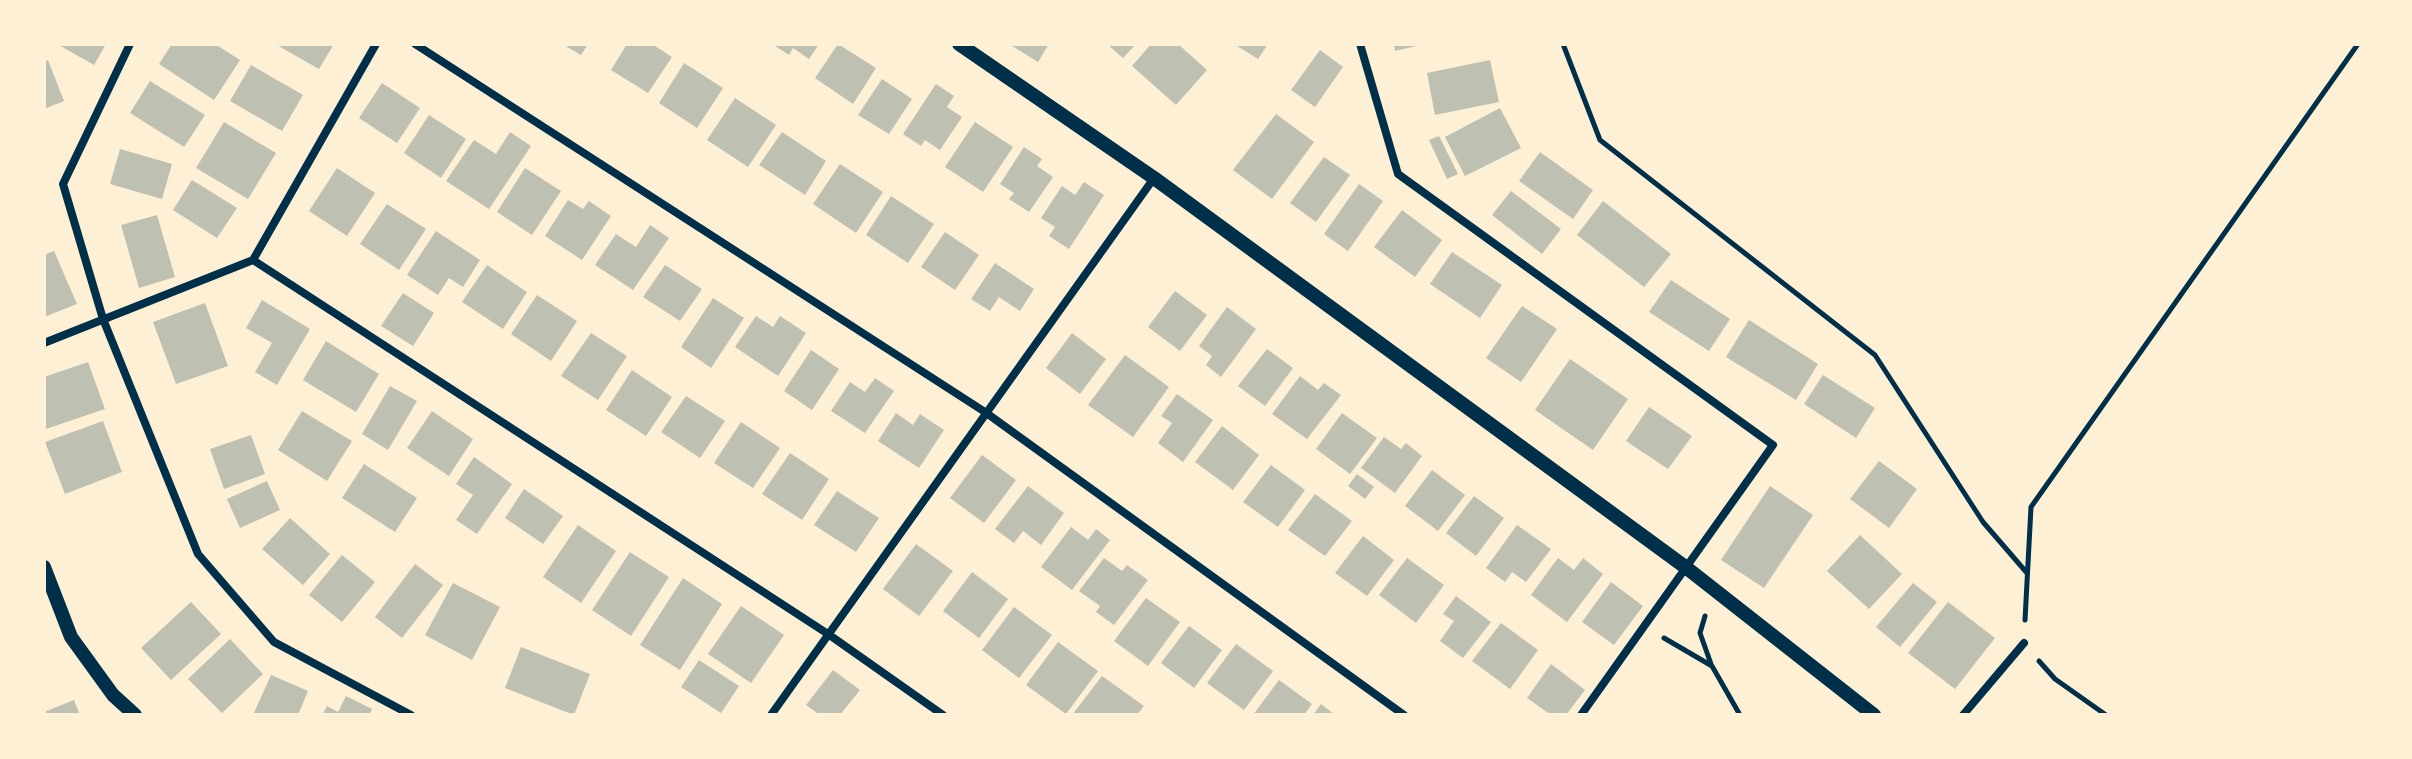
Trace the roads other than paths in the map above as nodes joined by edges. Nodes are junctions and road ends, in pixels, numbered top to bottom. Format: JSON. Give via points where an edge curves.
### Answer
{"nodes":[{"id":1,"x":130,"y":44,"type":"edge"},
{"id":2,"x":376,"y":44,"type":"edge"},
{"id":3,"x":415,"y":44,"type":"edge"},
{"id":4,"x":959,"y":44,"type":"edge"},
{"id":5,"x":1360,"y":44,"type":"edge"},
{"id":6,"x":1154,"y":178,"type":"junction"},
{"id":7,"x":253,"y":260,"type":"junction"},
{"id":8,"x":103,"y":319,"type":"junction"},
{"id":9,"x":44,"y":343,"type":"edge"},
{"id":10,"x":985,"y":412,"type":"junction"},
{"id":11,"x":44,"y":567,"type":"edge"},
{"id":12,"x":1688,"y":569,"type":"junction"},
{"id":13,"x":828,"y":634,"type":"junction"},
{"id":14,"x":2024,"y":643,"type":"road end"},
{"id":15,"x":135,"y":715,"type":"edge"},
{"id":16,"x":411,"y":715,"type":"edge"},
{"id":17,"x":771,"y":715,"type":"edge"},
{"id":18,"x":943,"y":715,"type":"edge"},
{"id":19,"x":1404,"y":715,"type":"edge"},
{"id":20,"x":1581,"y":715,"type":"edge"},
{"id":21,"x":1874,"y":715,"type":"edge"},
{"id":22,"x":1963,"y":715,"type":"edge"}],
"edges":[{"from":1,"to":8,"type":"street","via":[[63,184]]},
{"from":2,"to":7,"type":"street"},
{"from":3,"to":10,"type":"street"},
{"from":4,"to":6,"type":"street"},
{"from":5,"to":12,"type":"street","via":[[1398,174],[1773,445]]},
{"from":6,"to":10,"type":"street"},
{"from":6,"to":12,"type":"street"},
{"from":7,"to":8,"type":"street"},
{"from":7,"to":13,"type":"street"},
{"from":8,"to":9,"type":"street"},
{"from":8,"to":16,"type":"street","via":[[198,554],[274,642]]},
{"from":10,"to":13,"type":"street"},
{"from":10,"to":19,"type":"street"},
{"from":11,"to":15,"type":"street","via":[[71,637],[113,695]]},
{"from":12,"to":20,"type":"street"},
{"from":12,"to":21,"type":"street"},
{"from":13,"to":17,"type":"street"},
{"from":13,"to":18,"type":"street"},
{"from":14,"to":22,"type":"street"}]}
